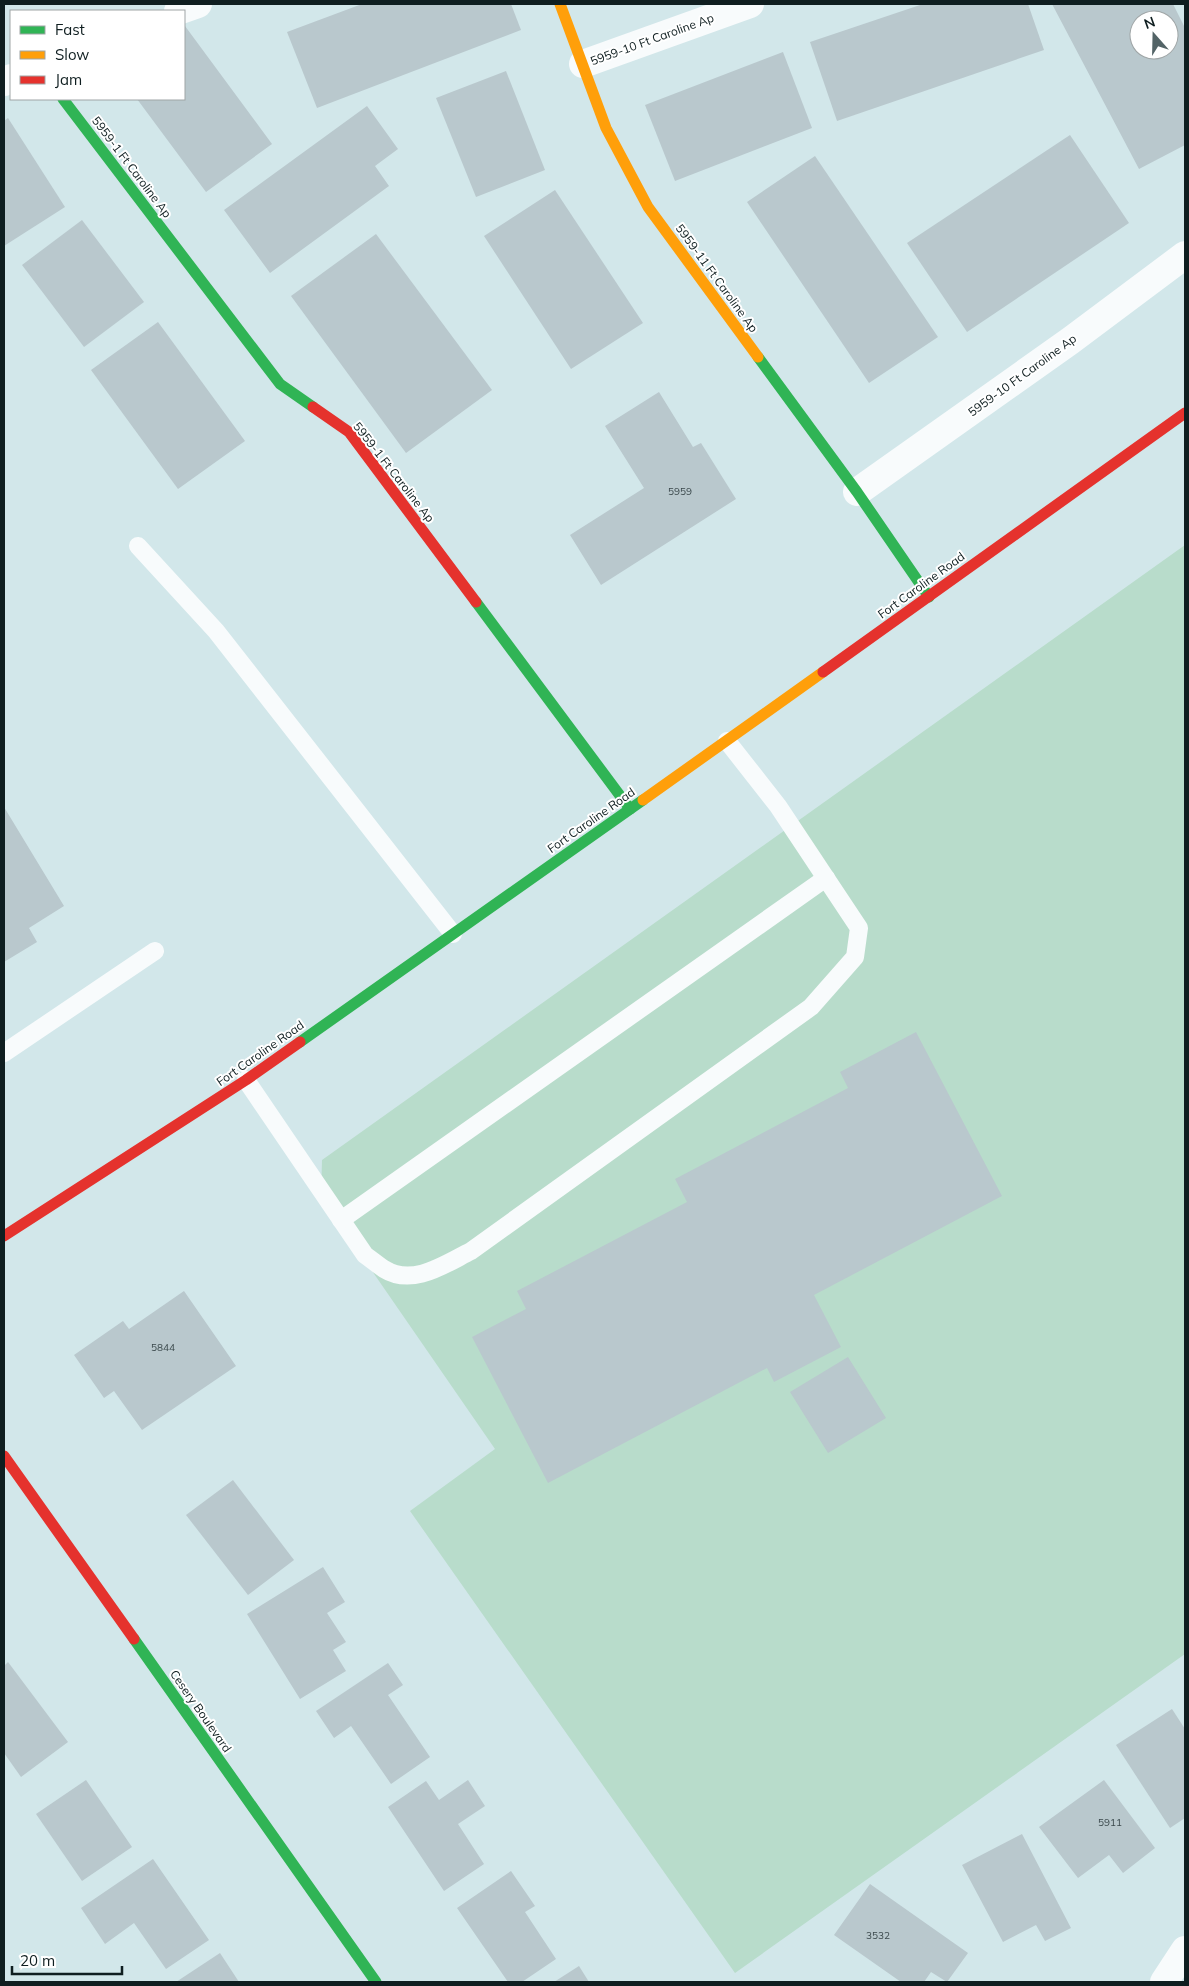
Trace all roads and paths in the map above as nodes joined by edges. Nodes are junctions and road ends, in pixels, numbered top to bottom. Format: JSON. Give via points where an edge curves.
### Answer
{"nodes":[{"id":1,"x":198,"y":4,"type":"edge"},
{"id":2,"x":560,"y":4,"type":"edge"},
{"id":3,"x":750,"y":4,"type":"edge"},
{"id":4,"x":181,"y":10,"type":"edge"},
{"id":5,"x":584,"y":64,"type":"junction"},
{"id":6,"x":64,"y":100,"type":"edge"},
{"id":7,"x":1185,"y":255,"type":"edge"},
{"id":8,"x":1185,"y":413,"type":"edge"},
{"id":9,"x":857,"y":492,"type":"junction"},
{"id":10,"x":138,"y":546,"type":"dead end"},
{"id":11,"x":929,"y":597,"type":"junction"},
{"id":12,"x":726,"y":741,"type":"junction"},
{"id":13,"x":630,"y":809,"type":"junction"},
{"id":14,"x":826,"y":878,"type":"junction"},
{"id":15,"x":453,"y":934,"type":"junction"},
{"id":16,"x":155,"y":951,"type":"dead end"},
{"id":17,"x":4,"y":1053,"type":"edge"},
{"id":18,"x":246,"y":1080,"type":"junction"},
{"id":19,"x":341,"y":1220,"type":"junction"},
{"id":20,"x":4,"y":1236,"type":"edge"},
{"id":21,"x":4,"y":1456,"type":"edge"},
{"id":22,"x":1185,"y":1950,"type":"edge"},
{"id":23,"x":376,"y":1982,"type":"edge"},
{"id":24,"x":1164,"y":1982,"type":"edge"}],
"edges":[{"from":1,"to":4,"type":"street"},
{"from":2,"to":5,"type":"street","name":"5959-11 Ft Caroline Ap"},
{"from":3,"to":5,"type":"street","name":"5959-10 Ft Caroline Ap"},
{"from":5,"to":9,"type":"street","name":"5959-11 Ft Caroline Ap","via":[[606,128],[648,207]]},
{"from":6,"to":13,"type":"street","name":"5959-1 Ft Caroline Ap","via":[[280,384],[348,432]]},
{"from":7,"to":9,"type":"street","name":"5959-10 Ft Caroline Ap"},
{"from":8,"to":11,"type":"street","name":"Fort Caroline Road"},
{"from":9,"to":11,"type":"street","name":"5959-11 Ft Caroline Ap"},
{"from":10,"to":15,"type":"lane","via":[[216,631]]},
{"from":11,"to":12,"type":"street","name":"Fort Caroline Road"},
{"from":12,"to":13,"type":"street","name":"Fort Caroline Road"},
{"from":12,"to":14,"type":"lane","via":[[778,806]]},
{"from":13,"to":15,"type":"street","name":"Fort Caroline Road"},
{"from":14,"to":19,"type":"lane"},
{"from":14,"to":19,"type":"lane","via":[[859,928],[855,957],[811,1007],[471,1250],[434,1270],[408,1277],[386,1270],[366,1255]]},
{"from":15,"to":18,"type":"street","name":"Fort Caroline Road"},
{"from":16,"to":17,"type":"lane"},
{"from":18,"to":19,"type":"lane"},
{"from":18,"to":20,"type":"street","name":"Fort Caroline Road"},
{"from":21,"to":23,"type":"street","name":"Cesery Boulevard"},
{"from":22,"to":24,"type":"street"}]}
